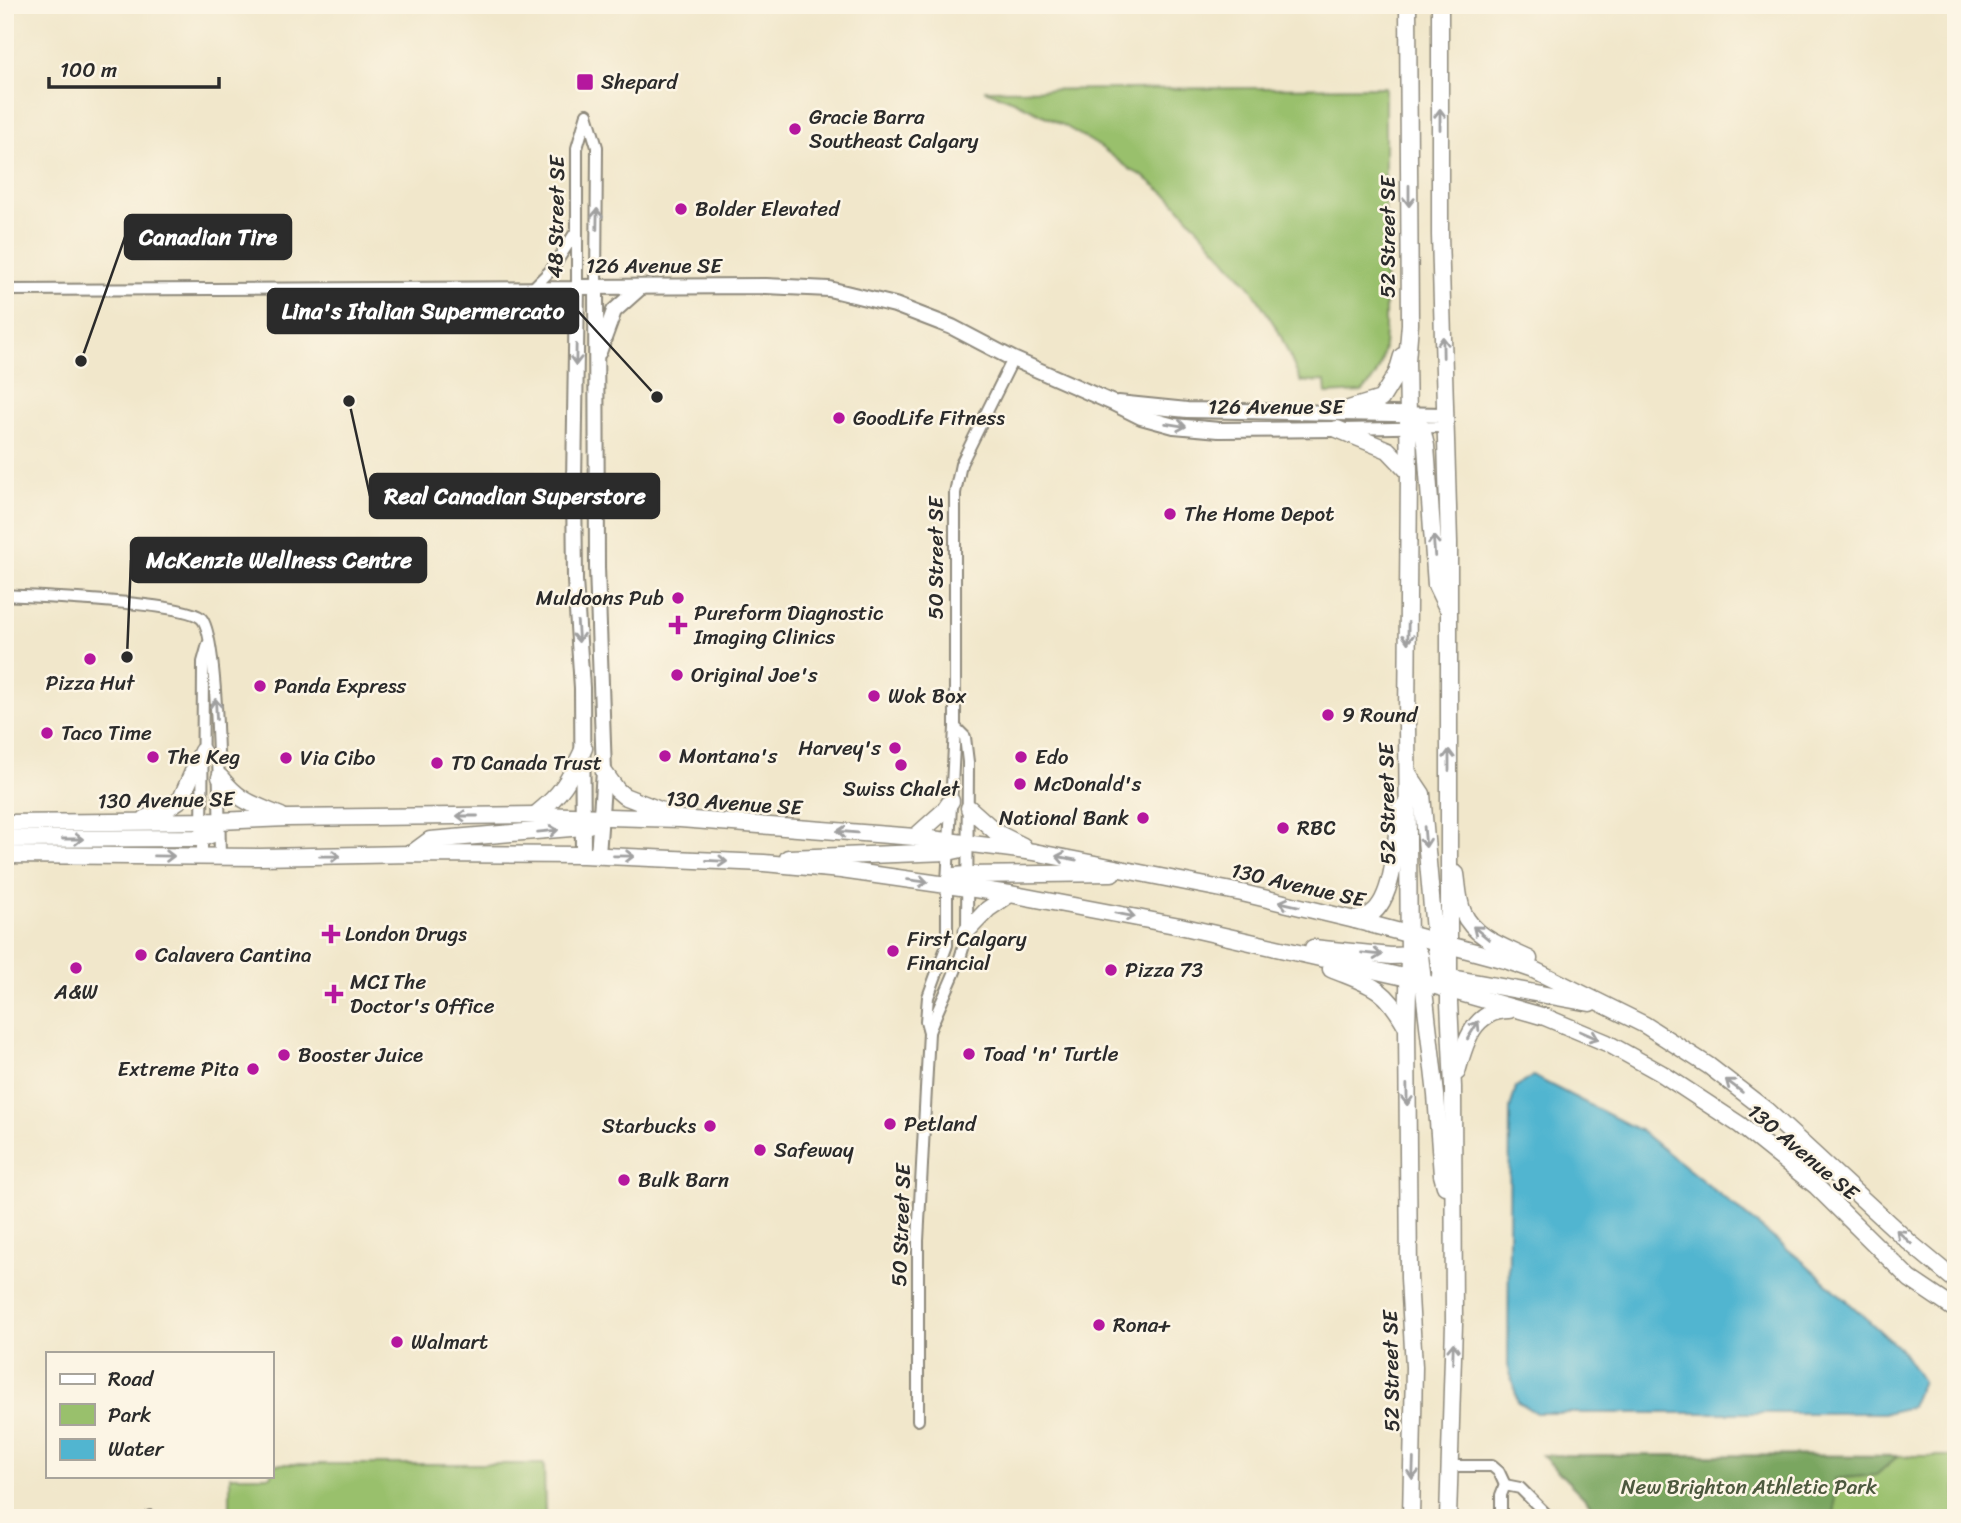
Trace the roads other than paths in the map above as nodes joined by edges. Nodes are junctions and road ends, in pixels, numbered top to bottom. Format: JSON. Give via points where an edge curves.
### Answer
{"nodes":[{"id":1,"x":1408,"y":5,"type":"edge"},
{"id":2,"x":1440,"y":5,"type":"edge"},
{"id":3,"x":577,"y":230,"type":"junction"},
{"id":4,"x":535,"y":286,"type":"junction"},
{"id":5,"x":577,"y":287,"type":"junction"},
{"id":6,"x":596,"y":287,"type":"junction"},
{"id":7,"x":641,"y":287,"type":"junction"},
{"id":8,"x":5,"y":290,"type":"edge"},
{"id":9,"x":1409,"y":337,"type":"junction"},
{"id":10,"x":1013,"y":359,"type":"junction"},
{"id":11,"x":596,"y":360,"type":"junction"},
{"id":12,"x":1113,"y":402,"type":"junction"},
{"id":13,"x":1339,"y":412,"type":"junction"},
{"id":14,"x":1444,"y":421,"type":"junction"},
{"id":15,"x":1413,"y":424,"type":"junction"},
{"id":16,"x":1337,"y":429,"type":"junction"},
{"id":17,"x":1409,"y":471,"type":"junction"},
{"id":18,"x":5,"y":595,"type":"edge"},
{"id":19,"x":1448,"y":611,"type":"junction"},
{"id":20,"x":208,"y":641,"type":"junction"},
{"id":21,"x":955,"y":727,"type":"junction"},
{"id":22,"x":584,"y":748,"type":"junction"},
{"id":23,"x":202,"y":751,"type":"junction"},
{"id":24,"x":604,"y":772,"type":"junction"},
{"id":25,"x":1408,"y":773,"type":"junction"},
{"id":26,"x":220,"y":777,"type":"junction"},
{"id":27,"x":1408,"y":797,"type":"junction"},
{"id":28,"x":951,"y":801,"type":"junction"},
{"id":29,"x":969,"y":808,"type":"junction"},
{"id":30,"x":535,"y":815,"type":"junction"},
{"id":31,"x":601,"y":816,"type":"junction"},
{"id":32,"x":287,"y":818,"type":"junction"},
{"id":33,"x":680,"y":819,"type":"junction"},
{"id":34,"x":140,"y":821,"type":"junction"},
{"id":35,"x":202,"y":821,"type":"junction"},
{"id":36,"x":219,"y":821,"type":"junction"},
{"id":37,"x":583,"y":821,"type":"junction"},
{"id":38,"x":5,"y":822,"type":"edge"},
{"id":39,"x":1449,"y":828,"type":"junction"},
{"id":40,"x":915,"y":837,"type":"junction"},
{"id":41,"x":202,"y":838,"type":"junction"},
{"id":42,"x":5,"y":839,"type":"edge"},
{"id":43,"x":968,"y":843,"type":"junction"},
{"id":44,"x":949,"y":847,"type":"junction"},
{"id":45,"x":1034,"y":852,"type":"junction"},
{"id":46,"x":411,"y":854,"type":"junction"},
{"id":47,"x":5,"y":855,"type":"edge"},
{"id":48,"x":590,"y":855,"type":"junction"},
{"id":49,"x":202,"y":856,"type":"junction"},
{"id":50,"x":220,"y":856,"type":"junction"},
{"id":51,"x":764,"y":863,"type":"junction"},
{"id":52,"x":1128,"y":870,"type":"junction"},
{"id":53,"x":967,"y":881,"type":"junction"},
{"id":54,"x":947,"y":884,"type":"junction"},
{"id":55,"x":1010,"y":894,"type":"junction"},
{"id":56,"x":1356,"y":920,"type":"junction"},
{"id":57,"x":967,"y":931,"type":"junction"},
{"id":58,"x":1409,"y":936,"type":"junction"},
{"id":59,"x":1287,"y":950,"type":"junction"},
{"id":60,"x":1430,"y":950,"type":"junction"},
{"id":61,"x":1418,"y":978,"type":"junction"},
{"id":62,"x":1446,"y":982,"type":"junction"},
{"id":63,"x":1608,"y":1006,"type":"junction"},
{"id":64,"x":1525,"y":1011,"type":"junction"},
{"id":65,"x":1407,"y":1027,"type":"junction"},
{"id":66,"x":929,"y":1032,"type":"junction"},
{"id":67,"x":1686,"y":1052,"type":"junction"},
{"id":68,"x":1453,"y":1087,"type":"junction"},
{"id":69,"x":1452,"y":1212,"type":"junction"},
{"id":70,"x":1956,"y":1281,"type":"edge"},
{"id":71,"x":1956,"y":1310,"type":"edge"},
{"id":72,"x":918,"y":1420,"type":"dead end"},
{"id":73,"x":1450,"y":1466,"type":"junction"},
{"id":74,"x":1505,"y":1485,"type":"junction"},
{"id":75,"x":1411,"y":1518,"type":"edge"},
{"id":76,"x":1448,"y":1518,"type":"edge"},
{"id":77,"x":1500,"y":1518,"type":"edge"},
{"id":78,"x":1550,"y":1518,"type":"edge"}],
"edges":[{"from":1,"to":9,"type":"main road","name":"52 Street SE","one_way":true},
{"from":14,"to":2,"type":"main road","name":"52 Street SE","one_way":true},
{"from":3,"to":4,"type":"street","via":[[552,270]]},
{"from":3,"to":5,"type":"street","name":"48 Street SE"},
{"from":6,"to":3,"type":"street","name":"48 Street SE","one_way":true,"via":[[597,147],[587,114],[578,149]]},
{"from":4,"to":5,"type":"street","name":"126 Avenue SE"},
{"from":4,"to":8,"type":"street","name":"126 Avenue SE"},
{"from":5,"to":6,"type":"street","name":"126 Avenue SE"},
{"from":5,"to":22,"type":"street","name":"48 Street SE","one_way":true,"via":[[575,580]]},
{"from":6,"to":7,"type":"street","name":"126 Avenue SE"},
{"from":6,"to":11,"type":"street","name":"48 Street SE"},
{"from":7,"to":10,"type":"street","name":"126 Avenue SE","via":[[830,289],[895,305],[953,327]]},
{"from":7,"to":11,"type":"street","via":[[614,311]]},
{"from":9,"to":13,"type":"main road","via":[[1397,373],[1381,399]]},
{"from":9,"to":15,"type":"main road","name":"52 Street SE"},
{"from":10,"to":12,"type":"street","name":"126 Avenue SE"},
{"from":10,"to":21,"type":"street","name":"50 Street SE","via":[[956,479]]},
{"from":11,"to":24,"type":"street","name":"48 Street SE"},
{"from":12,"to":13,"type":"street","name":"126 Avenue SE","via":[[1187,410]]},
{"from":12,"to":16,"type":"street","name":"126 Avenue SE","one_way":true,"via":[[1141,417],[1174,426]]},
{"from":13,"to":15,"type":"street","name":"126 Avenue SE"},
{"from":14,"to":15,"type":"street","name":"126 Avenue SE"},
{"from":14,"to":19,"type":"main road","name":"52 Street SE"},
{"from":15,"to":16,"type":"street","name":"126 Avenue SE"},
{"from":15,"to":17,"type":"main road","name":"52 Street SE"},
{"from":19,"to":15,"type":"main road","one_way":true,"via":[[1436,585],[1426,446]]},
{"from":16,"to":17,"type":"main road","via":[[1388,450]]},
{"from":17,"to":25,"type":"main road","name":"52 Street SE","one_way":true},
{"from":18,"to":20,"type":"street","via":[[187,611],[202,618]]},
{"from":39,"to":19,"type":"main road","name":"52 Street SE","one_way":true},
{"from":20,"to":23,"type":"street"},
{"from":26,"to":20,"type":"street","one_way":true},
{"from":21,"to":28,"type":"street","name":"50 Street SE"},
{"from":21,"to":29,"type":"street","name":"50 Street SE","via":[[965,737]]},
{"from":22,"to":30,"type":"main road","via":[[569,780]]},
{"from":22,"to":37,"type":"street","name":"48 Street SE"},
{"from":23,"to":34,"type":"main road","via":[[181,799]]},
{"from":23,"to":35,"type":"street"},
{"from":24,"to":31,"type":"street","name":"48 Street SE"},
{"from":24,"to":33,"type":"main road","via":[[624,796]]},
{"from":25,"to":27,"type":"main road","name":"52 Street SE"},
{"from":25,"to":60,"type":"main road","one_way":true,"via":[[1422,794]]},
{"from":26,"to":32,"type":"main road","via":[[243,801]]},
{"from":26,"to":36,"type":"street"},
{"from":27,"to":56,"type":"main road","via":[[1399,812],[1388,887],[1372,914]]},
{"from":27,"to":58,"type":"main road","name":"52 Street SE"},
{"from":28,"to":40,"type":"main road"},
{"from":28,"to":44,"type":"street","name":"50 Street SE"},
{"from":29,"to":43,"type":"street","name":"50 Street SE"},
{"from":29,"to":45,"type":"main road","via":[[997,832]]},
{"from":30,"to":32,"type":"main road","name":"130 Avenue SE","one_way":true},
{"from":30,"to":37,"type":"main road","name":"130 Avenue SE"},
{"from":31,"to":33,"type":"main road","name":"130 Avenue SE"},
{"from":31,"to":37,"type":"main road","via":[[594,823]]},
{"from":31,"to":48,"type":"street","name":"48 Street SE"},
{"from":32,"to":36,"type":"main road","name":"130 Avenue SE"},
{"from":40,"to":33,"type":"main road","name":"130 Avenue SE","one_way":true},
{"from":34,"to":35,"type":"main road","name":"130 Avenue SE"},
{"from":34,"to":38,"type":"main road","name":"130 Avenue SE"},
{"from":35,"to":36,"type":"main road","name":"130 Avenue SE"},
{"from":35,"to":41,"type":"street"},
{"from":36,"to":41,"type":"main road","via":[[213,834]]},
{"from":36,"to":50,"type":"street"},
{"from":46,"to":37,"type":"main road","one_way":true,"via":[[430,840]]},
{"from":37,"to":48,"type":"street","name":"48 Street SE"},
{"from":39,"to":60,"type":"main road","name":"52 Street SE"},
{"from":67,"to":39,"type":"main road","one_way":true,"via":[[1647,1017],[1488,939],[1472,926],[1460,901]]},
{"from":40,"to":44,"type":"main road","name":"130 Avenue SE"},
{"from":42,"to":41,"type":"main road","one_way":true},
{"from":41,"to":49,"type":"street"},
{"from":43,"to":44,"type":"main road","via":[[962,849]]},
{"from":43,"to":45,"type":"main road","name":"130 Avenue SE"},
{"from":43,"to":53,"type":"street","name":"50 Street SE"},
{"from":44,"to":51,"type":"main road"},
{"from":44,"to":54,"type":"street","name":"50 Street SE"},
{"from":52,"to":45,"type":"main road","name":"130 Avenue SE","one_way":true},
{"from":46,"to":48,"type":"main road"},
{"from":50,"to":46,"type":"main road","one_way":true},
{"from":47,"to":49,"type":"main road","one_way":true},
{"from":48,"to":51,"type":"main road","one_way":true},
{"from":49,"to":50,"type":"main road"},
{"from":51,"to":54,"type":"main road","one_way":true},
{"from":52,"to":53,"type":"main road"},
{"from":56,"to":52,"type":"main road","name":"130 Avenue SE","one_way":true},
{"from":53,"to":54,"type":"main road","via":[[954,876]]},
{"from":53,"to":55,"type":"main road","name":"130 Avenue SE"},
{"from":53,"to":57,"type":"street","name":"50 Street SE"},
{"from":54,"to":66,"type":"street","name":"50 Street SE","via":[[947,945],[928,997]]},
{"from":55,"to":57,"type":"main road"},
{"from":55,"to":59,"type":"main road","name":"130 Avenue SE","one_way":true},
{"from":56,"to":58,"type":"main road","name":"130 Avenue SE"},
{"from":57,"to":66,"type":"street","name":"50 Street SE","via":[[963,953]]},
{"from":58,"to":60,"type":"main road","name":"130 Avenue SE"},
{"from":58,"to":60,"type":"main road","name":"52 Street SE"},
{"from":59,"to":60,"type":"main road","name":"130 Avenue SE","one_way":true},
{"from":59,"to":61,"type":"main road","name":"130 Avenue SE"},
{"from":59,"to":65,"type":"main road","via":[[1376,987]]},
{"from":60,"to":61,"type":"main road","name":"52 Street SE"},
{"from":60,"to":62,"type":"main road","name":"52 Street SE"},
{"from":60,"to":63,"type":"main road","name":"130 Avenue SE","via":[[1534,970]]},
{"from":61,"to":62,"type":"main road","name":"130 Avenue SE"},
{"from":61,"to":65,"type":"main road","name":"52 Street SE"},
{"from":61,"to":69,"type":"main road","via":[[1442,1175]]},
{"from":62,"to":63,"type":"main road"},
{"from":62,"to":64,"type":"main road","name":"130 Avenue SE"},
{"from":62,"to":68,"type":"main road","name":"52 Street SE"},
{"from":63,"to":67,"type":"main road","name":"130 Avenue SE"},
{"from":68,"to":64,"type":"main road","one_way":true,"via":[[1464,1047],[1478,1021],[1504,1010]]},
{"from":64,"to":71,"type":"main road","name":"130 Avenue SE","one_way":true,"via":[[1607,1043],[1740,1125],[1816,1186],[1910,1279]]},
{"from":65,"to":75,"type":"main road","name":"52 Street SE","one_way":true,"via":[[1414,1367]]},
{"from":66,"to":72,"type":"street","name":"50 Street SE","via":[[918,1241]]},
{"from":70,"to":67,"type":"main road","name":"130 Avenue SE","one_way":true,"via":[[1766,1110]]},
{"from":68,"to":69,"type":"main road","name":"52 Street SE"},
{"from":73,"to":69,"type":"main road","name":"52 Street SE","one_way":true},
{"from":73,"to":74,"type":"street","via":[[1492,1466]]},
{"from":73,"to":76,"type":"main road","name":"52 Street SE"},
{"from":74,"to":77,"type":"street"},
{"from":74,"to":78,"type":"street","via":[[1520,1488]]}]}
